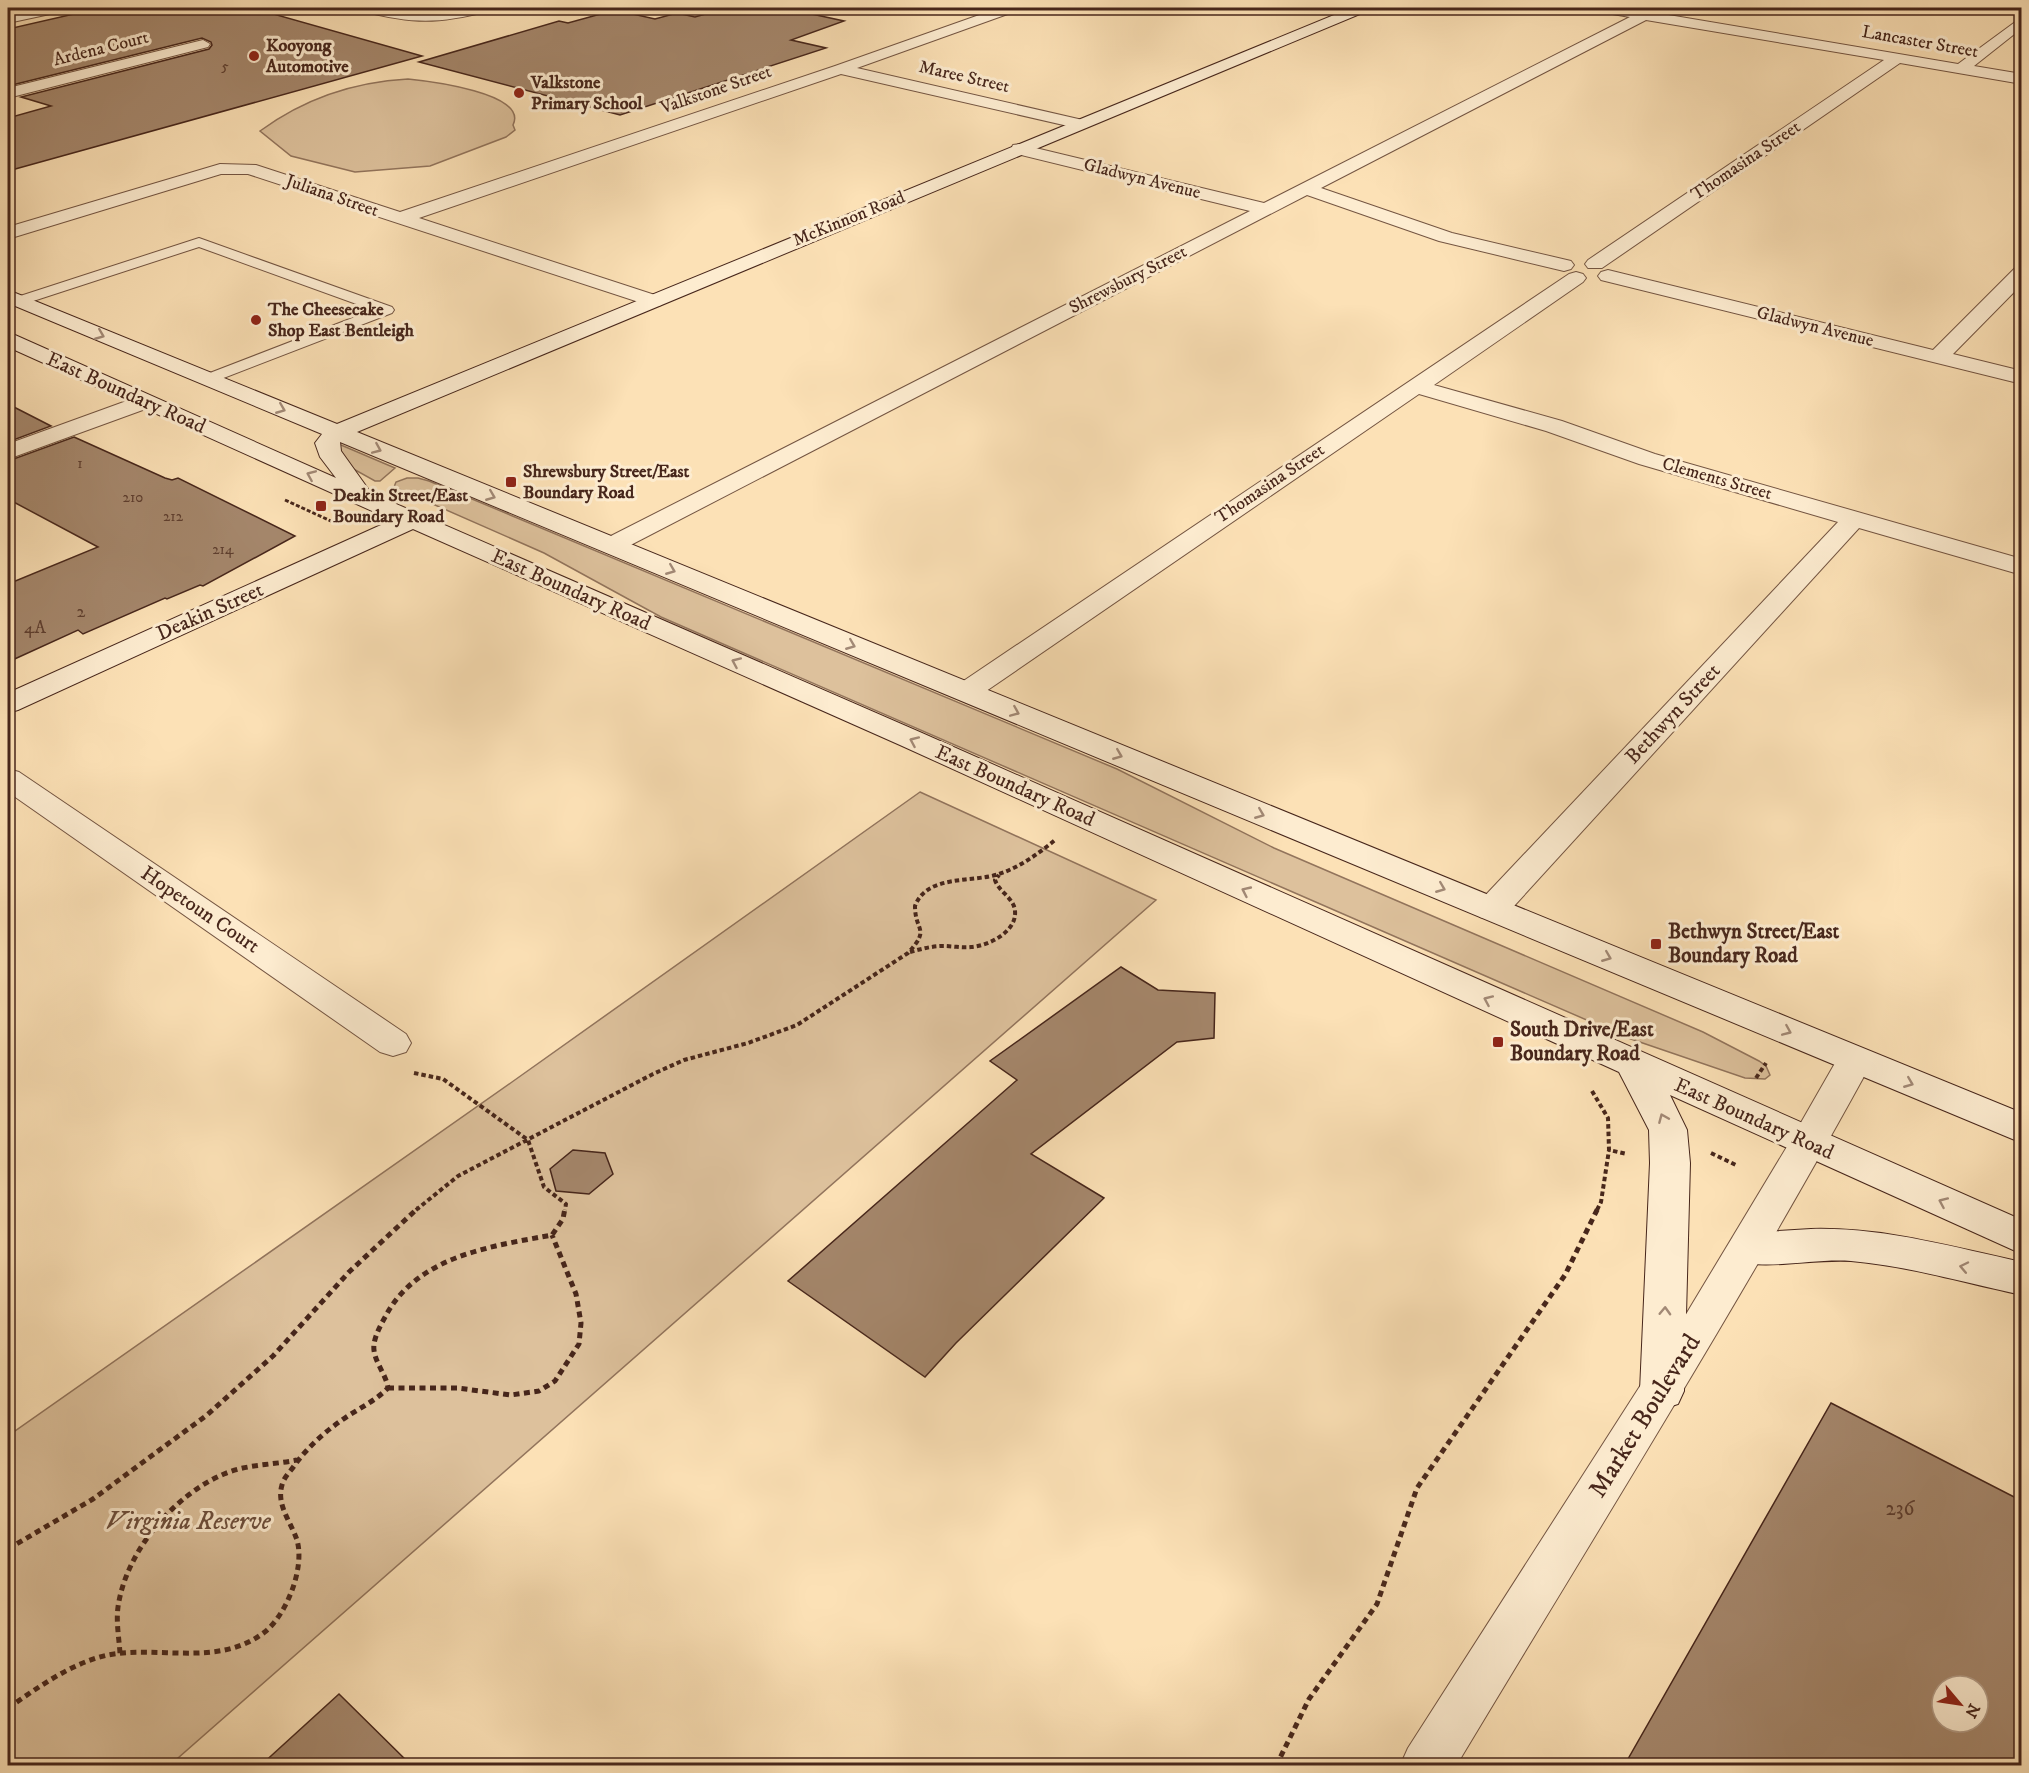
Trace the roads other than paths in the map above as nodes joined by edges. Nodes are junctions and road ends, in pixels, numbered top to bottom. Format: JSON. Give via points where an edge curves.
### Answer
{"nodes":[{"id":1,"x":59,"y":8,"type":"edge"},
{"id":2,"x":367,"y":8,"type":"edge"},
{"id":3,"x":484,"y":8,"type":"edge"},
{"id":4,"x":1011,"y":8,"type":"edge"},
{"id":5,"x":1362,"y":8,"type":"edge"},
{"id":6,"x":1600,"y":8,"type":"edge"},
{"id":7,"x":1645,"y":15,"type":"junction"},
{"id":8,"x":8,"y":19,"type":"edge"},
{"id":9,"x":2022,"y":21,"type":"edge"},
{"id":10,"x":203,"y":44,"type":"dead end"},
{"id":11,"x":1897,"y":58,"type":"junction"},
{"id":12,"x":840,"y":69,"type":"junction"},
{"id":13,"x":1961,"y":69,"type":"junction"},
{"id":14,"x":2022,"y":79,"type":"edge"},
{"id":15,"x":8,"y":93,"type":"edge"},
{"id":16,"x":1081,"y":124,"type":"junction"},
{"id":17,"x":1019,"y":149,"type":"junction"},
{"id":18,"x":1306,"y":189,"type":"junction"},
{"id":19,"x":1266,"y":209,"type":"junction"},
{"id":20,"x":398,"y":219,"type":"junction"},
{"id":21,"x":8,"y":233,"type":"edge"},
{"id":22,"x":1586,"y":271,"type":"junction"},
{"id":23,"x":2022,"y":272,"type":"edge"},
{"id":24,"x":13,"y":298,"type":"edge"},
{"id":25,"x":654,"y":300,"type":"junction"},
{"id":26,"x":8,"y":339,"type":"edge"},
{"id":27,"x":1938,"y":357,"type":"junction"},
{"id":28,"x":2022,"y":378,"type":"edge"},
{"id":29,"x":208,"y":379,"type":"junction"},
{"id":30,"x":1414,"y":386,"type":"junction"},
{"id":31,"x":143,"y":402,"type":"junction"},
{"id":32,"x":337,"y":432,"type":"junction"},
{"id":33,"x":8,"y":452,"type":"edge"},
{"id":34,"x":417,"y":466,"type":"junction"},
{"id":35,"x":364,"y":498,"type":"junction"},
{"id":36,"x":1854,"y":519,"type":"junction"},
{"id":37,"x":413,"y":520,"type":"junction"},
{"id":38,"x":612,"y":545,"type":"junction"},
{"id":39,"x":2022,"y":567,"type":"edge"},
{"id":40,"x":966,"y":692,"type":"junction"},
{"id":41,"x":8,"y":704,"type":"edge"},
{"id":42,"x":8,"y":778,"type":"edge"},
{"id":43,"x":1492,"y":909,"type":"junction"},
{"id":44,"x":393,"y":1043,"type":"road end"},
{"id":45,"x":1855,"y":1060,"type":"junction"},
{"id":46,"x":1633,"y":1064,"type":"junction"},
{"id":47,"x":2022,"y":1129,"type":"edge"},
{"id":48,"x":1810,"y":1144,"type":"junction"},
{"id":49,"x":2022,"y":1238,"type":"edge"},
{"id":50,"x":1747,"y":1250,"type":"junction"},
{"id":51,"x":2022,"y":1279,"type":"edge"},
{"id":52,"x":1662,"y":1391,"type":"junction"},
{"id":53,"x":1426,"y":1766,"type":"edge"}],
"edges":[{"from":1,"to":8,"type":"street"},
{"from":2,"to":3,"type":"street","via":[[428,20]]},
{"from":4,"to":12,"type":"street","name":"Valkstone Street"},
{"from":5,"to":16,"type":"street","name":"McKinnon Road"},
{"from":6,"to":7,"type":"street","name":"Lancaster Street"},
{"from":7,"to":11,"type":"street","name":"Lancaster Street"},
{"from":7,"to":18,"type":"street","name":"Shrewsbury Street"},
{"from":9,"to":13,"type":"street"},
{"from":10,"to":15,"type":"street","name":"Ardena Court"},
{"from":11,"to":13,"type":"street","name":"Lancaster Street"},
{"from":11,"to":22,"type":"street","name":"Thomasina Street"},
{"from":12,"to":16,"type":"street","name":"Maree Street"},
{"from":12,"to":20,"type":"street","name":"Valkstone Street"},
{"from":13,"to":14,"type":"street","name":"Lancaster Street"},
{"from":16,"to":17,"type":"street","name":"McKinnon Road"},
{"from":17,"to":19,"type":"street","name":"Gladwyn Avenue"},
{"from":17,"to":25,"type":"street","name":"McKinnon Road"},
{"from":18,"to":19,"type":"street","name":"Shrewsbury Street"},
{"from":18,"to":22,"type":"street","name":"Gladwyn Avenue","via":[[1446,237]]},
{"from":19,"to":38,"type":"street","name":"Shrewsbury Street"},
{"from":20,"to":21,"type":"street","name":"Juliana Street","via":[[250,169],[220,169]]},
{"from":20,"to":25,"type":"street","name":"Juliana Street"},
{"from":22,"to":27,"type":"street","name":"Gladwyn Avenue"},
{"from":22,"to":30,"type":"street","name":"Thomasina Street"},
{"from":23,"to":27,"type":"street"},
{"from":24,"to":29,"type":"street","name":"East Boundary Road","one_way":true},
{"from":24,"to":29,"type":"lane","via":[[199,242],[387,310]]},
{"from":25,"to":32,"type":"street","name":"McKinnon Road"},
{"from":26,"to":31,"type":"street","name":"East Boundary Road"},
{"from":27,"to":28,"type":"street","name":"Gladwyn Avenue"},
{"from":29,"to":32,"type":"street","name":"East Boundary Road","one_way":true},
{"from":30,"to":36,"type":"street","name":"Clements Street"},
{"from":30,"to":40,"type":"street","name":"Thomasina Street"},
{"from":31,"to":33,"type":"street"},
{"from":35,"to":31,"type":"street","name":"East Boundary Road","one_way":true},
{"from":32,"to":34,"type":"street","name":"East Boundary Road","one_way":true},
{"from":32,"to":35,"type":"street","via":[[327,443],[328,454],[353,479]]},
{"from":34,"to":35,"type":"street"},
{"from":34,"to":38,"type":"street","name":"East Boundary Road","one_way":true},
{"from":35,"to":37,"type":"street","name":"East Boundary Road"},
{"from":36,"to":39,"type":"street","name":"Clements Street"},
{"from":36,"to":43,"type":"street","name":"Bethwyn Street"},
{"from":37,"to":41,"type":"street","name":"Deakin Street"},
{"from":46,"to":37,"type":"street","name":"East Boundary Road","one_way":true},
{"from":38,"to":40,"type":"street","name":"East Boundary Road","one_way":true},
{"from":40,"to":43,"type":"street","name":"East Boundary Road","one_way":true},
{"from":42,"to":44,"type":"street","name":"Hopetoun Court"},
{"from":43,"to":45,"type":"street","name":"East Boundary Road","one_way":true},
{"from":45,"to":47,"type":"street","name":"East Boundary Road","one_way":true},
{"from":45,"to":48,"type":"street","name":"Market Boulevard"},
{"from":46,"to":48,"type":"street","name":"East Boundary Road"},
{"from":52,"to":46,"type":"street","one_way":true,"via":[[1668,1130]]},
{"from":49,"to":48,"type":"street","name":"East Boundary Road","one_way":true},
{"from":48,"to":50,"type":"street","name":"Market Boulevard"},
{"from":51,"to":50,"type":"street","one_way":true,"via":[[1851,1245]]},
{"from":50,"to":52,"type":"street","name":"Market Boulevard"},
{"from":52,"to":53,"type":"street","name":"Market Boulevard"}]}
